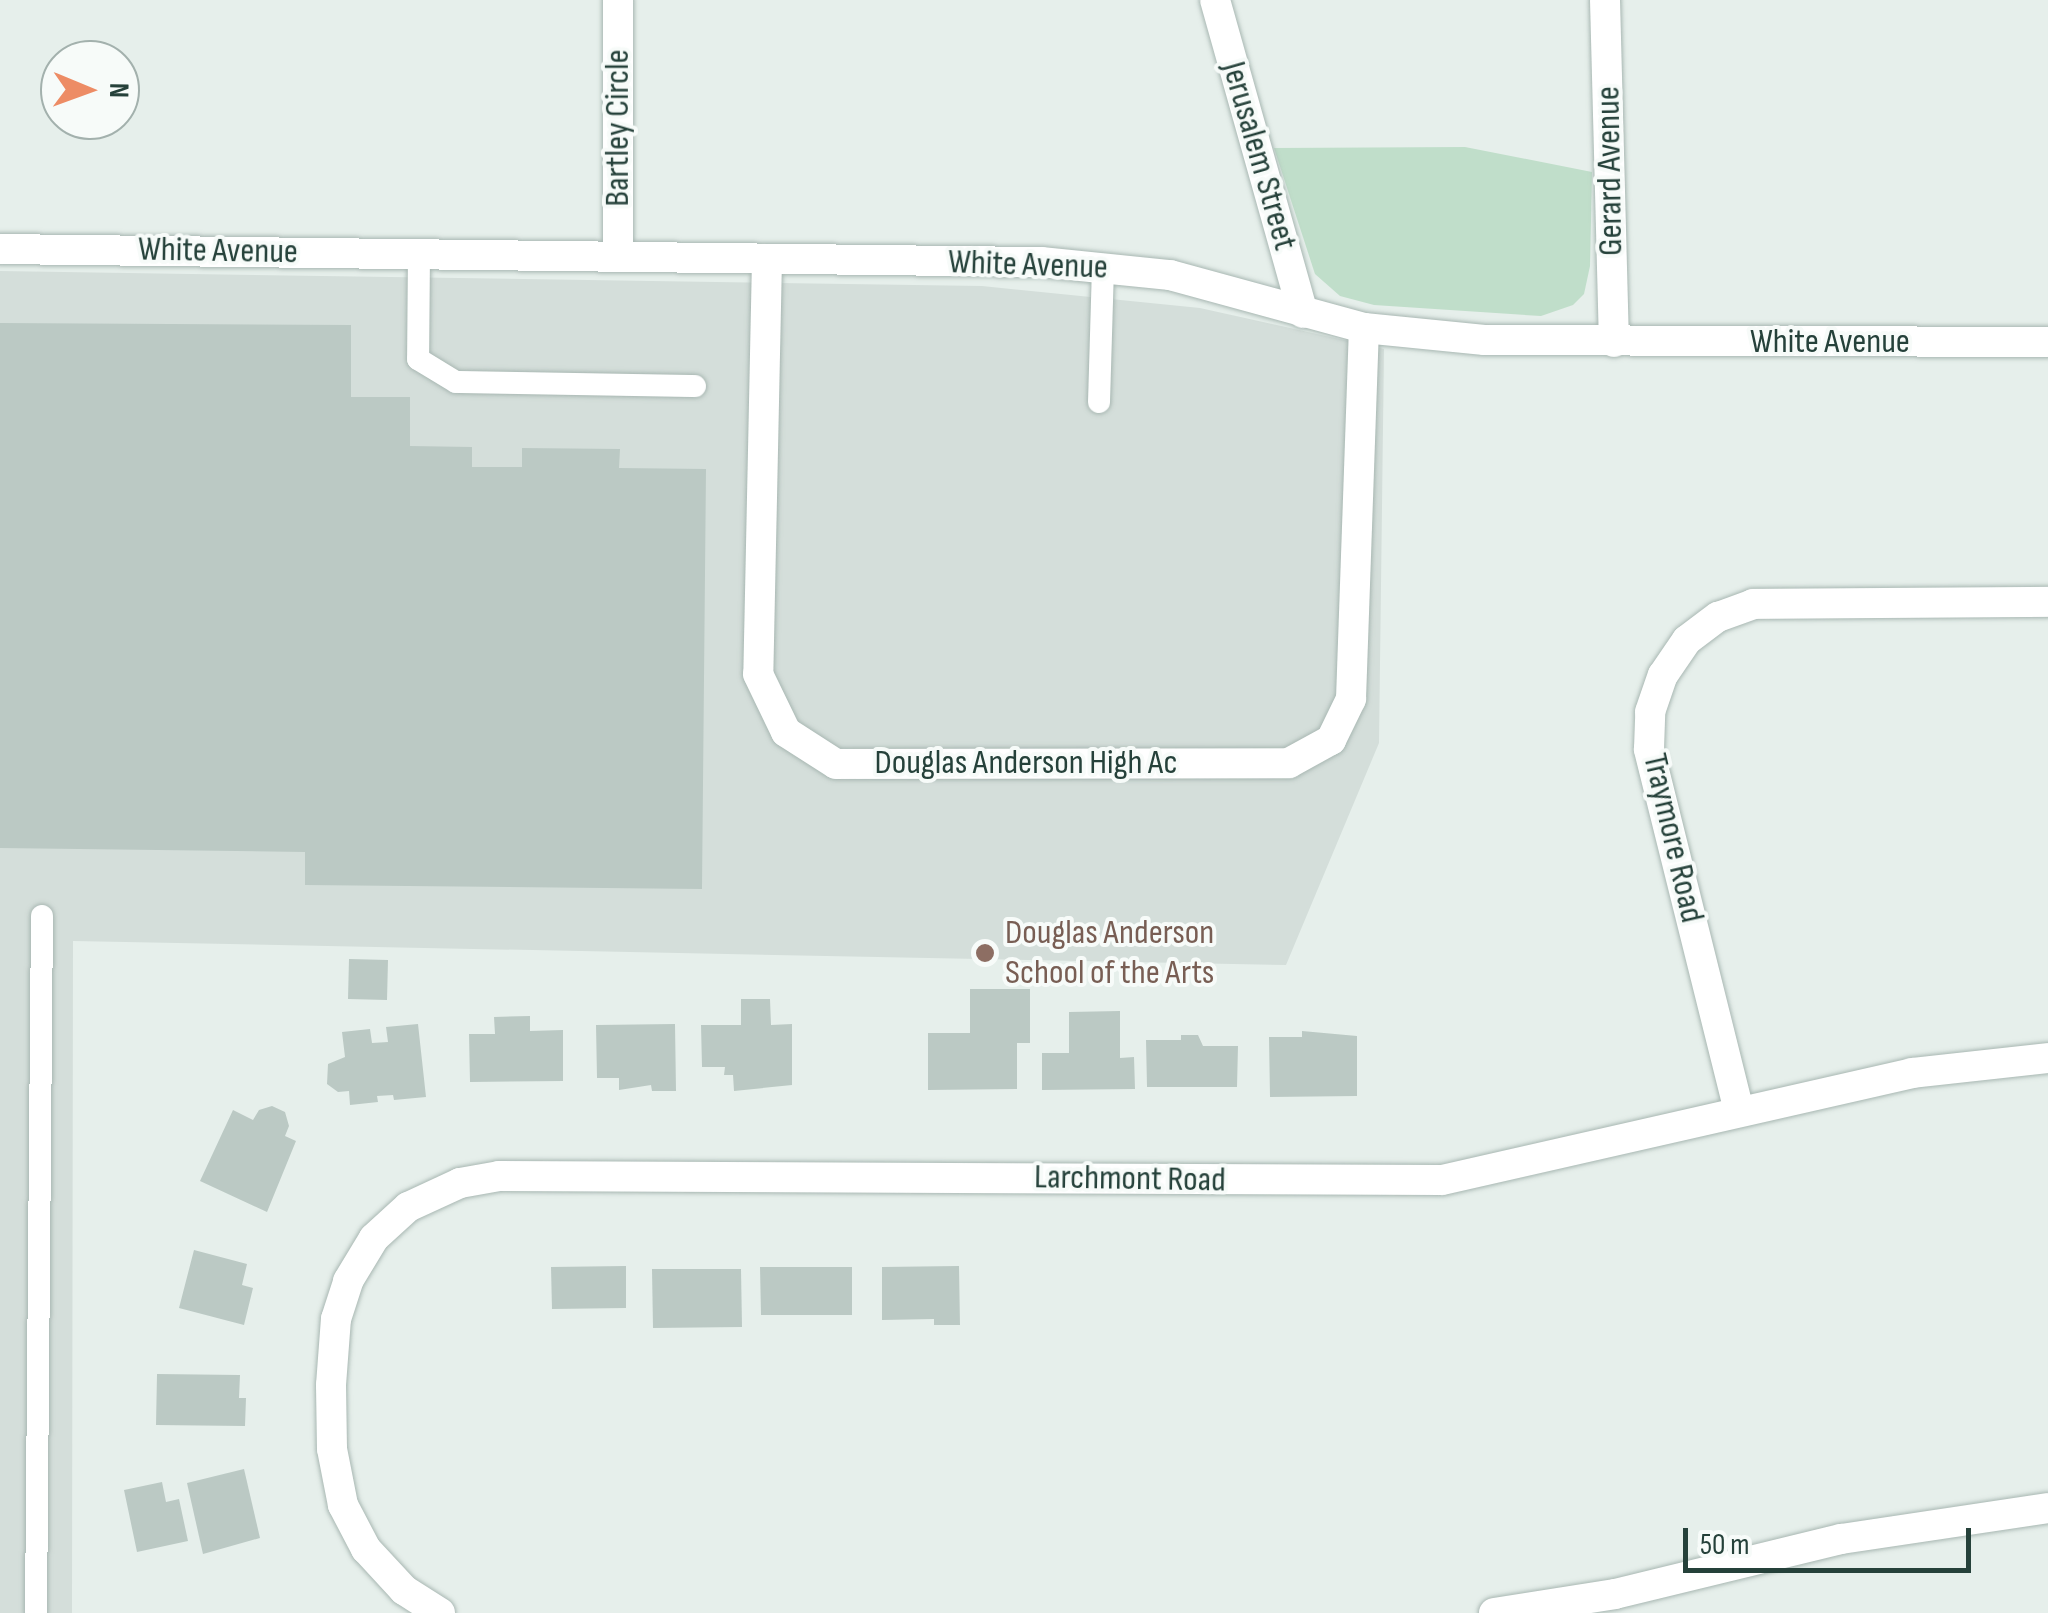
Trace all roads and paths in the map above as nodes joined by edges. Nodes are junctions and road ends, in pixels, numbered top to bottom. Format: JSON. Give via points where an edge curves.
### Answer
{"nodes":[{"id":1,"x":618,"y":0,"type":"edge"},
{"id":2,"x":1214,"y":0,"type":"edge"},
{"id":3,"x":1605,"y":0,"type":"edge"},
{"id":4,"x":0,"y":249,"type":"edge"},
{"id":5,"x":419,"y":253,"type":"junction"},
{"id":6,"x":618,"y":255,"type":"junction"},
{"id":7,"x":767,"y":259,"type":"junction"},
{"id":8,"x":1103,"y":266,"type":"junction"},
{"id":9,"x":1303,"y":313,"type":"junction"},
{"id":10,"x":1364,"y":328,"type":"junction"},
{"id":11,"x":1614,"y":342,"type":"junction"},
{"id":12,"x":2048,"y":342,"type":"edge"},
{"id":13,"x":694,"y":386,"type":"dead end"},
{"id":14,"x":1099,"y":402,"type":"dead end"},
{"id":15,"x":2048,"y":602,"type":"edge"},
{"id":16,"x":42,"y":916,"type":"dead end"},
{"id":17,"x":2048,"y":1058,"type":"edge"},
{"id":18,"x":1739,"y":1112,"type":"junction"},
{"id":19,"x":2048,"y":1508,"type":"edge"},
{"id":20,"x":36,"y":1613,"type":"edge"},
{"id":21,"x":440,"y":1613,"type":"edge"},
{"id":22,"x":1494,"y":1613,"type":"edge"}],
"edges":[{"from":1,"to":6,"type":"street","name":"Bartley Circle"},
{"from":2,"to":9,"type":"street","name":"Jerusalem Street"},
{"from":3,"to":11,"type":"street","name":"Gerard Avenue"},
{"from":4,"to":5,"type":"street","name":"White Avenue"},
{"from":5,"to":6,"type":"street","name":"White Avenue"},
{"from":5,"to":13,"type":"lane","via":[[418,358],[456,382]]},
{"from":6,"to":7,"type":"street","name":"White Avenue"},
{"from":7,"to":8,"type":"street","name":"White Avenue"},
{"from":7,"to":10,"type":"street","name":"Douglas Anderson High Ac","via":[[758,674],[786,732],[836,764],[1289,763],[1330,740],[1351,699]]},
{"from":8,"to":9,"type":"street","name":"White Avenue","via":[[1170,275]]},
{"from":8,"to":14,"type":"lane"},
{"from":9,"to":10,"type":"street","name":"White Avenue"},
{"from":10,"to":11,"type":"street","name":"White Avenue","via":[[1484,340]]},
{"from":11,"to":12,"type":"street","name":"White Avenue"},
{"from":15,"to":18,"type":"street","name":"Traymore Road","via":[[1753,604],[1718,617],[1687,640],[1663,675],[1650,712],[1649,749]]},
{"from":16,"to":20,"type":"lane"},
{"from":17,"to":18,"type":"street","name":"Larchmont Road","via":[[1912,1073]]},
{"from":18,"to":21,"type":"street","name":"Larchmont Road","via":[[1442,1180],[499,1176],[460,1183],[408,1207],[374,1238],[348,1281],[336,1319],[331,1385],[332,1449],[343,1505],[366,1549],[404,1590]]},
{"from":19,"to":22,"type":"street","via":[[1876,1532],[1615,1594]]}]}
